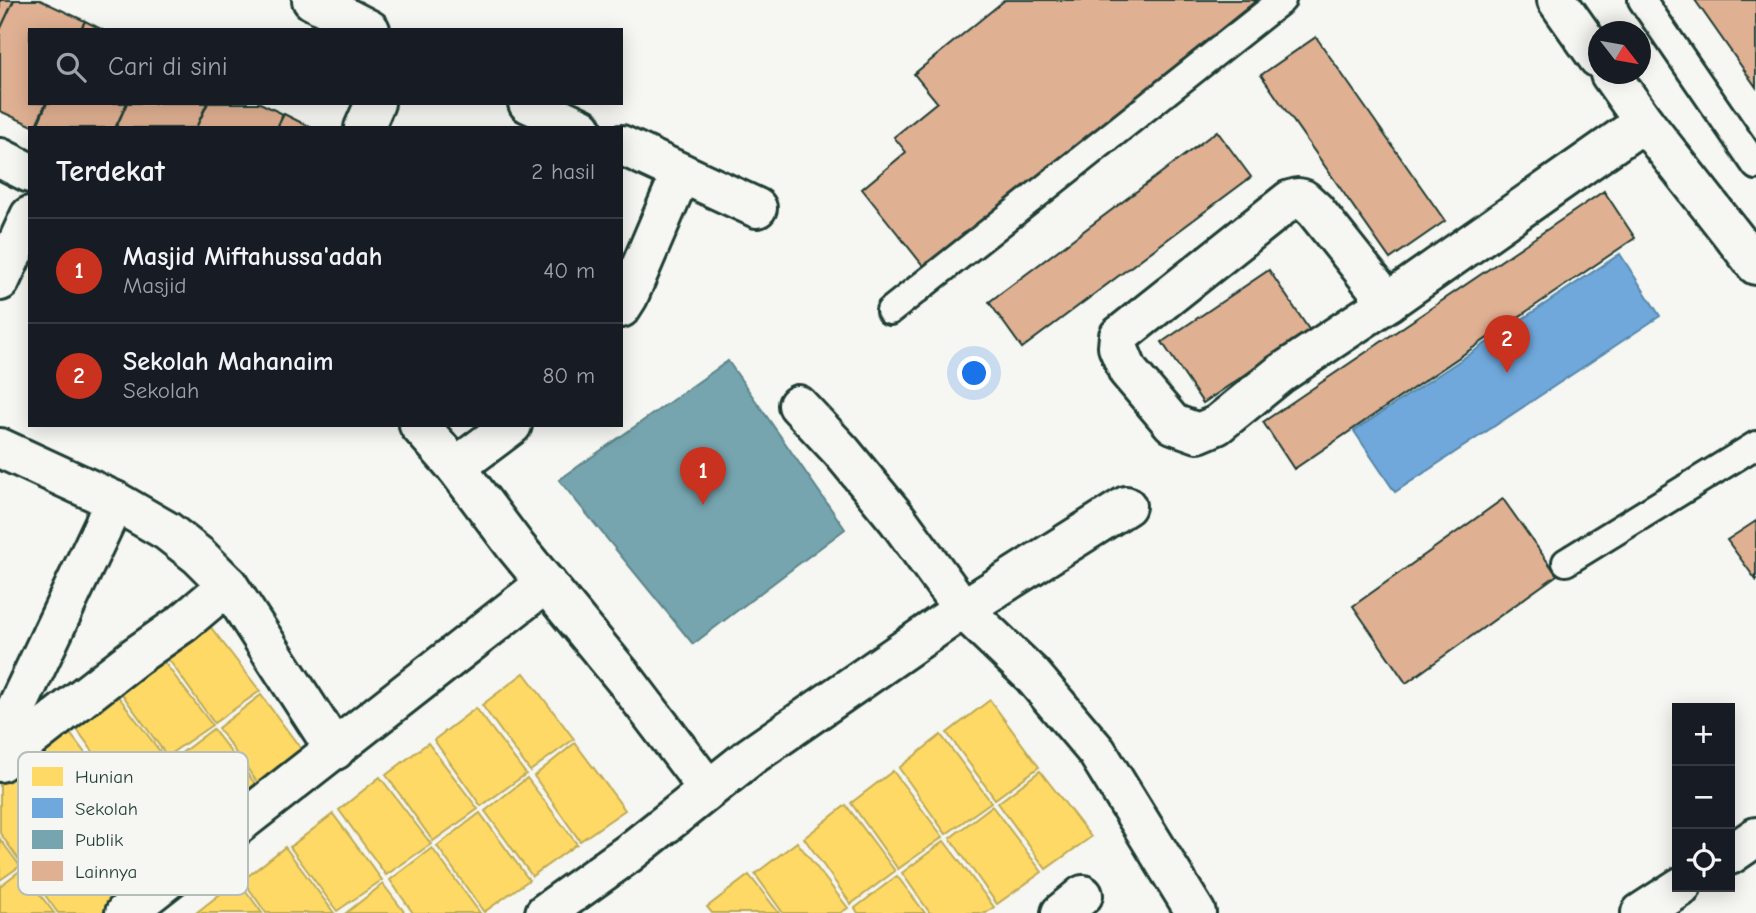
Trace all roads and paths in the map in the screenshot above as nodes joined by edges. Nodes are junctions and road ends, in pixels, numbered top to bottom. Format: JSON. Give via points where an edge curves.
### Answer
{"nodes":[{"id":1,"x":312,"y":0,"type":"edge"},
{"id":2,"x":1282,"y":0,"type":"edge"},
{"id":3,"x":1557,"y":0,"type":"edge"},
{"id":4,"x":1642,"y":0,"type":"edge"},
{"id":5,"x":366,"y":28,"type":"edge"},
{"id":6,"x":1588,"y":44,"type":"edge"},
{"id":7,"x":1617,"y":84,"type":"edge"},
{"id":8,"x":374,"y":105,"type":"edge"},
{"id":9,"x":532,"y":105,"type":"edge"},
{"id":10,"x":1644,"y":122,"type":"junction"},
{"id":11,"x":365,"y":126,"type":"edge"},
{"id":12,"x":578,"y":126,"type":"edge"},
{"id":13,"x":623,"y":146,"type":"edge"},
{"id":14,"x":0,"y":158,"type":"edge"},
{"id":15,"x":1756,"y":166,"type":"edge"},
{"id":16,"x":28,"y":172,"type":"edge"},
{"id":17,"x":681,"y":173,"type":"junction"},
{"id":18,"x":757,"y":208,"type":"dead end"},
{"id":19,"x":28,"y":220,"type":"edge"},
{"id":20,"x":1756,"y":265,"type":"edge"},
{"id":21,"x":0,"y":281,"type":"edge"},
{"id":22,"x":1388,"y":302,"type":"junction"},
{"id":23,"x":623,"y":305,"type":"edge"},
{"id":24,"x":890,"y":311,"type":"dead end"},
{"id":25,"x":798,"y":405,"type":"dead end"},
{"id":26,"x":421,"y":427,"type":"edge"},
{"id":27,"x":509,"y":427,"type":"edge"},
{"id":28,"x":1756,"y":444,"type":"edge"},
{"id":29,"x":0,"y":448,"type":"edge"},
{"id":30,"x":456,"y":467,"type":"junction"},
{"id":31,"x":115,"y":501,"type":"junction"},
{"id":32,"x":1126,"y":506,"type":"dead end"},
{"id":33,"x":1566,"y":562,"type":"dead end"},
{"id":34,"x":547,"y":583,"type":"junction"},
{"id":35,"x":228,"y":585,"type":"junction"},
{"id":36,"x":963,"y":609,"type":"junction"},
{"id":37,"x":0,"y":743,"type":"edge"},
{"id":38,"x":334,"y":750,"type":"junction"},
{"id":39,"x":0,"y":762,"type":"edge"},
{"id":40,"x":708,"y":789,"type":"junction"},
{"id":41,"x":248,"y":817,"type":"edge"},
{"id":42,"x":1756,"y":837,"type":"edge"},
{"id":43,"x":1735,"y":852,"type":"edge"},
{"id":44,"x":1673,"y":892,"type":"edge"},
{"id":45,"x":148,"y":895,"type":"edge"},
{"id":46,"x":125,"y":913,"type":"edge"},
{"id":47,"x":545,"y":913,"type":"edge"},
{"id":48,"x":1196,"y":913,"type":"edge"},
{"id":49,"x":1641,"y":913,"type":"edge"}],
"edges":[{"from":1,"to":5,"type":"street"},
{"from":2,"to":24,"type":"lane"},
{"from":3,"to":6,"type":"street"},
{"from":4,"to":15,"type":"lane"},
{"from":7,"to":10,"type":"street"},
{"from":8,"to":11,"type":"street"},
{"from":9,"to":12,"type":"street"},
{"from":10,"to":20,"type":"street"},
{"from":10,"to":22,"type":"street"},
{"from":13,"to":17,"type":"street"},
{"from":14,"to":16,"type":"street"},
{"from":17,"to":18,"type":"street"},
{"from":17,"to":23,"type":"street"},
{"from":19,"to":21,"type":"street"},
{"from":22,"to":22,"type":"street","via":[[1280,374],[1217,425],[1198,433],[1173,424],[1128,372],[1118,347],[1119,336],[1128,328],[1298,198],[1315,210]]},
{"from":25,"to":36,"type":"street","via":[[898,520]]},
{"from":26,"to":30,"type":"street"},
{"from":27,"to":30,"type":"street"},
{"from":28,"to":33,"type":"lane"},
{"from":29,"to":31,"type":"street"},
{"from":30,"to":34,"type":"street"},
{"from":31,"to":35,"type":"street","via":[[167,531]]},
{"from":31,"to":37,"type":"street"},
{"from":32,"to":36,"type":"street"},
{"from":34,"to":38,"type":"street"},
{"from":34,"to":40,"type":"street"},
{"from":35,"to":38,"type":"street"},
{"from":35,"to":39,"type":"street"},
{"from":36,"to":40,"type":"street"},
{"from":36,"to":48,"type":"street","via":[[1032,675],[1097,752]]},
{"from":38,"to":41,"type":"street"},
{"from":40,"to":47,"type":"street"},
{"from":42,"to":43,"type":"street"},
{"from":44,"to":49,"type":"street"},
{"from":45,"to":46,"type":"street"}]}
